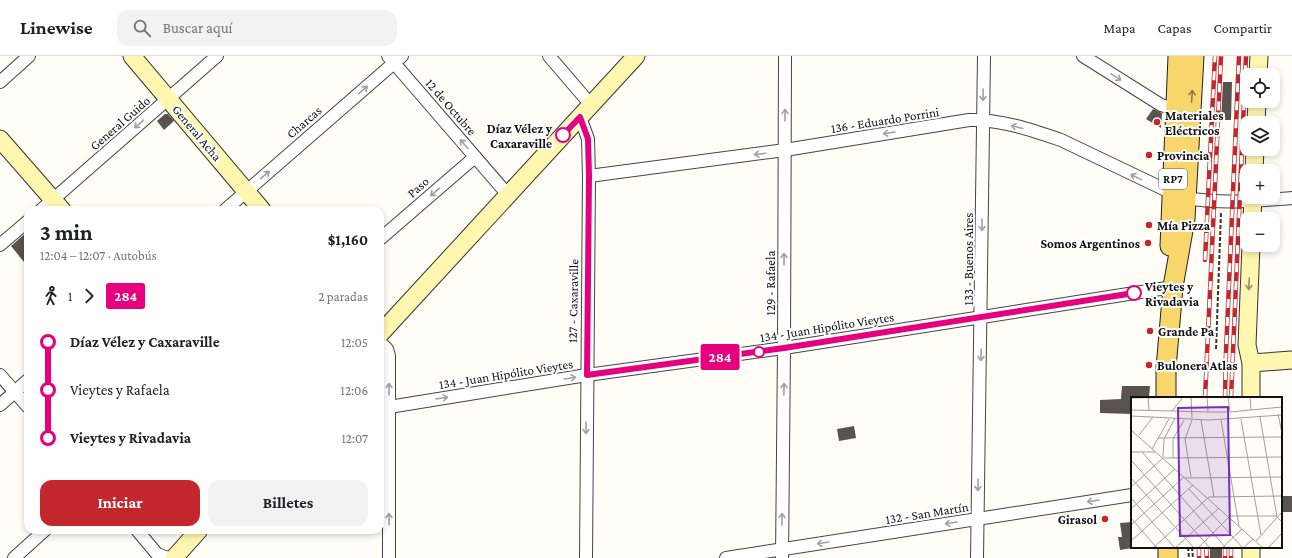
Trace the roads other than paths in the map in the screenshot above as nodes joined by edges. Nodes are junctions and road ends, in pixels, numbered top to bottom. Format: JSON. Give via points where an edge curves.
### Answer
{"nodes":[{"id":1,"x":29,"y":56,"type":"edge"},
{"id":2,"x":132,"y":56,"type":"edge"},
{"id":3,"x":217,"y":56,"type":"edge"},
{"id":4,"x":549,"y":56,"type":"edge"},
{"id":5,"x":636,"y":56,"type":"edge"},
{"id":6,"x":785,"y":56,"type":"edge"},
{"id":7,"x":984,"y":56,"type":"edge"},
{"id":8,"x":1082,"y":56,"type":"edge"},
{"id":9,"x":1178,"y":56,"type":"edge"},
{"id":10,"x":1194,"y":56,"type":"edge"},
{"id":11,"x":1259,"y":56,"type":"edge"},
{"id":12,"x":395,"y":58,"type":"edge"},
{"id":13,"x":1258,"y":68,"type":"edge"},
{"id":14,"x":0,"y":82,"type":"edge"},
{"id":15,"x":169,"y":98,"type":"junction"},
{"id":16,"x":1175,"y":109,"type":"junction"},
{"id":17,"x":585,"y":111,"type":"junction"},
{"id":18,"x":983,"y":120,"type":"junction"},
{"id":19,"x":0,"y":139,"type":"edge"},
{"id":20,"x":784,"y":150,"type":"junction"},
{"id":21,"x":475,"y":157,"type":"junction"},
{"id":22,"x":589,"y":176,"type":"junction"},
{"id":23,"x":246,"y":191,"type":"junction"},
{"id":24,"x":508,"y":194,"type":"junction"},
{"id":25,"x":1179,"y":196,"type":"junction"},
{"id":26,"x":1280,"y":198,"type":"edge"},
{"id":27,"x":1292,"y":198,"type":"edge"},
{"id":28,"x":1240,"y":200,"type":"edge"},
{"id":29,"x":51,"y":206,"type":"edge"},
{"id":30,"x":53,"y":206,"type":"edge"},
{"id":31,"x":229,"y":206,"type":"edge"},
{"id":32,"x":259,"y":206,"type":"edge"},
{"id":33,"x":24,"y":224,"type":"edge"},
{"id":34,"x":384,"y":236,"type":"edge"},
{"id":35,"x":0,"y":245,"type":"edge"},
{"id":36,"x":1251,"y":252,"type":"edge"},
{"id":37,"x":1173,"y":287,"type":"junction"},
{"id":38,"x":982,"y":317,"type":"junction"},
{"id":39,"x":384,"y":330,"type":"edge"},
{"id":40,"x":384,"y":346,"type":"edge"},
{"id":41,"x":784,"y":348,"type":"junction"},
{"id":42,"x":1292,"y":360,"type":"edge"},
{"id":43,"x":1251,"y":363,"type":"junction"},
{"id":44,"x":0,"y":375,"type":"edge"},
{"id":45,"x":587,"y":375,"type":"junction"},
{"id":46,"x":24,"y":383,"type":"edge"},
{"id":47,"x":14,"y":392,"type":"junction"},
{"id":48,"x":1166,"y":397,"type":"edge"},
{"id":49,"x":1251,"y":397,"type":"edge"},
{"id":50,"x":24,"y":403,"type":"edge"},
{"id":51,"x":0,"y":404,"type":"edge"},
{"id":52,"x":389,"y":407,"type":"junction"},
{"id":53,"x":1131,"y":495,"type":"edge"},
{"id":54,"x":978,"y":519,"type":"junction"},
{"id":55,"x":41,"y":534,"type":"edge"},
{"id":56,"x":140,"y":534,"type":"edge"},
{"id":57,"x":195,"y":534,"type":"edge"},
{"id":58,"x":782,"y":554,"type":"edge"},
{"id":59,"x":14,"y":558,"type":"edge"},
{"id":60,"x":168,"y":558,"type":"edge"},
{"id":61,"x":174,"y":558,"type":"edge"},
{"id":62,"x":389,"y":558,"type":"edge"},
{"id":63,"x":586,"y":558,"type":"edge"},
{"id":64,"x":726,"y":558,"type":"edge"},
{"id":65,"x":978,"y":558,"type":"edge"}],
"edges":[{"from":1,"to":14,"type":"street"},
{"from":2,"to":15,"type":"street","name":"General Acha"},
{"from":3,"to":15,"type":"street","name":"General Guido"},
{"from":4,"to":17,"type":"street"},
{"from":5,"to":17,"type":"street"},
{"from":20,"to":6,"type":"street","name":"129 - Rafaela","one_way":true},
{"from":7,"to":18,"type":"street","name":"133 - Buenos Aires","one_way":true},
{"from":8,"to":16,"type":"street","one_way":true,"via":[[1161,105]]},
{"from":9,"to":16,"type":"main road","number":"RP7"},
{"from":25,"to":10,"type":"main road","number":"RP7","one_way":true},
{"from":11,"to":13,"type":"street"},
{"from":21,"to":12,"type":"street","name":"12 de Octubre","one_way":true},
{"from":23,"to":12,"type":"street","name":"Charcas","one_way":true},
{"from":15,"to":23,"type":"street","name":"General Acha"},
{"from":15,"to":30,"type":"street","name":"General Guido","one_way":true},
{"from":16,"to":25,"type":"main road","number":"RP7"},
{"from":17,"to":22,"type":"street","name":"127 - Caxaraville"},
{"from":17,"to":24,"type":"street"},
{"from":18,"to":20,"type":"street","name":"136 - Eduardo Porrini","one_way":true,"via":[[969,120]]},
{"from":25,"to":18,"type":"street","name":"136 - Eduardo Porrini","one_way":true,"via":[[1061,140]]},
{"from":18,"to":38,"type":"street","name":"133 - Buenos Aires","one_way":true},
{"from":19,"to":29,"type":"street"},
{"from":20,"to":22,"type":"street","name":"136 - Eduardo Porrini","one_way":true},
{"from":41,"to":20,"type":"street","name":"129 - Rafaela","one_way":true},
{"from":21,"to":24,"type":"street","name":"12 de Octubre"},
{"from":21,"to":34,"type":"street","name":"Paso","one_way":true},
{"from":22,"to":45,"type":"street","name":"127 - Caxaraville"},
{"from":23,"to":31,"type":"street","name":"Charcas"},
{"from":23,"to":32,"type":"street","name":"General Acha"},
{"from":24,"to":39,"type":"street"},
{"from":25,"to":28,"type":"street","name":"136 - Eduardo Porrini","via":[[1222,202]]},
{"from":25,"to":37,"type":"main road","number":"RP7","via":[[1170,249]]},
{"from":26,"to":27,"type":"street","name":"136 - Eduardo Porrini"},
{"from":33,"to":35,"type":"street"},
{"from":36,"to":43,"type":"street","one_way":true,"via":[[1247,345]]},
{"from":37,"to":38,"type":"street","name":"134 - Juan Hipólito Vieytes"},
{"from":37,"to":48,"type":"main road","number":"RP7"},
{"from":38,"to":41,"type":"street","name":"134 - Juan Hipólito Vieytes"},
{"from":38,"to":54,"type":"street","name":"133 - Buenos Aires","one_way":true},
{"from":52,"to":40,"type":"street","one_way":true,"via":[[389,356]]},
{"from":41,"to":45,"type":"street","name":"134 - Juan Hipólito Vieytes"},
{"from":58,"to":41,"type":"street","name":"129 - Rafaela","one_way":true},
{"from":42,"to":43,"type":"street"},
{"from":43,"to":49,"type":"street"},
{"from":44,"to":47,"type":"street"},
{"from":52,"to":45,"type":"street","name":"134 - Juan Hipólito Vieytes","one_way":true},
{"from":45,"to":63,"type":"street","name":"127 - Caxaraville","one_way":true},
{"from":46,"to":47,"type":"street"},
{"from":47,"to":50,"type":"street"},
{"from":47,"to":51,"type":"street"},
{"from":62,"to":52,"type":"street","one_way":true},
{"from":53,"to":54,"type":"street","name":"132 - San Martín","one_way":true},
{"from":54,"to":58,"type":"street","name":"132 - San Martín","one_way":true},
{"from":54,"to":65,"type":"street","name":"133 - Buenos Aires"},
{"from":55,"to":59,"type":"street"},
{"from":56,"to":60,"type":"street","via":[[157,554]]},
{"from":57,"to":61,"type":"street"},
{"from":58,"to":64,"type":"street","name":"132 - San Martín"}]}
